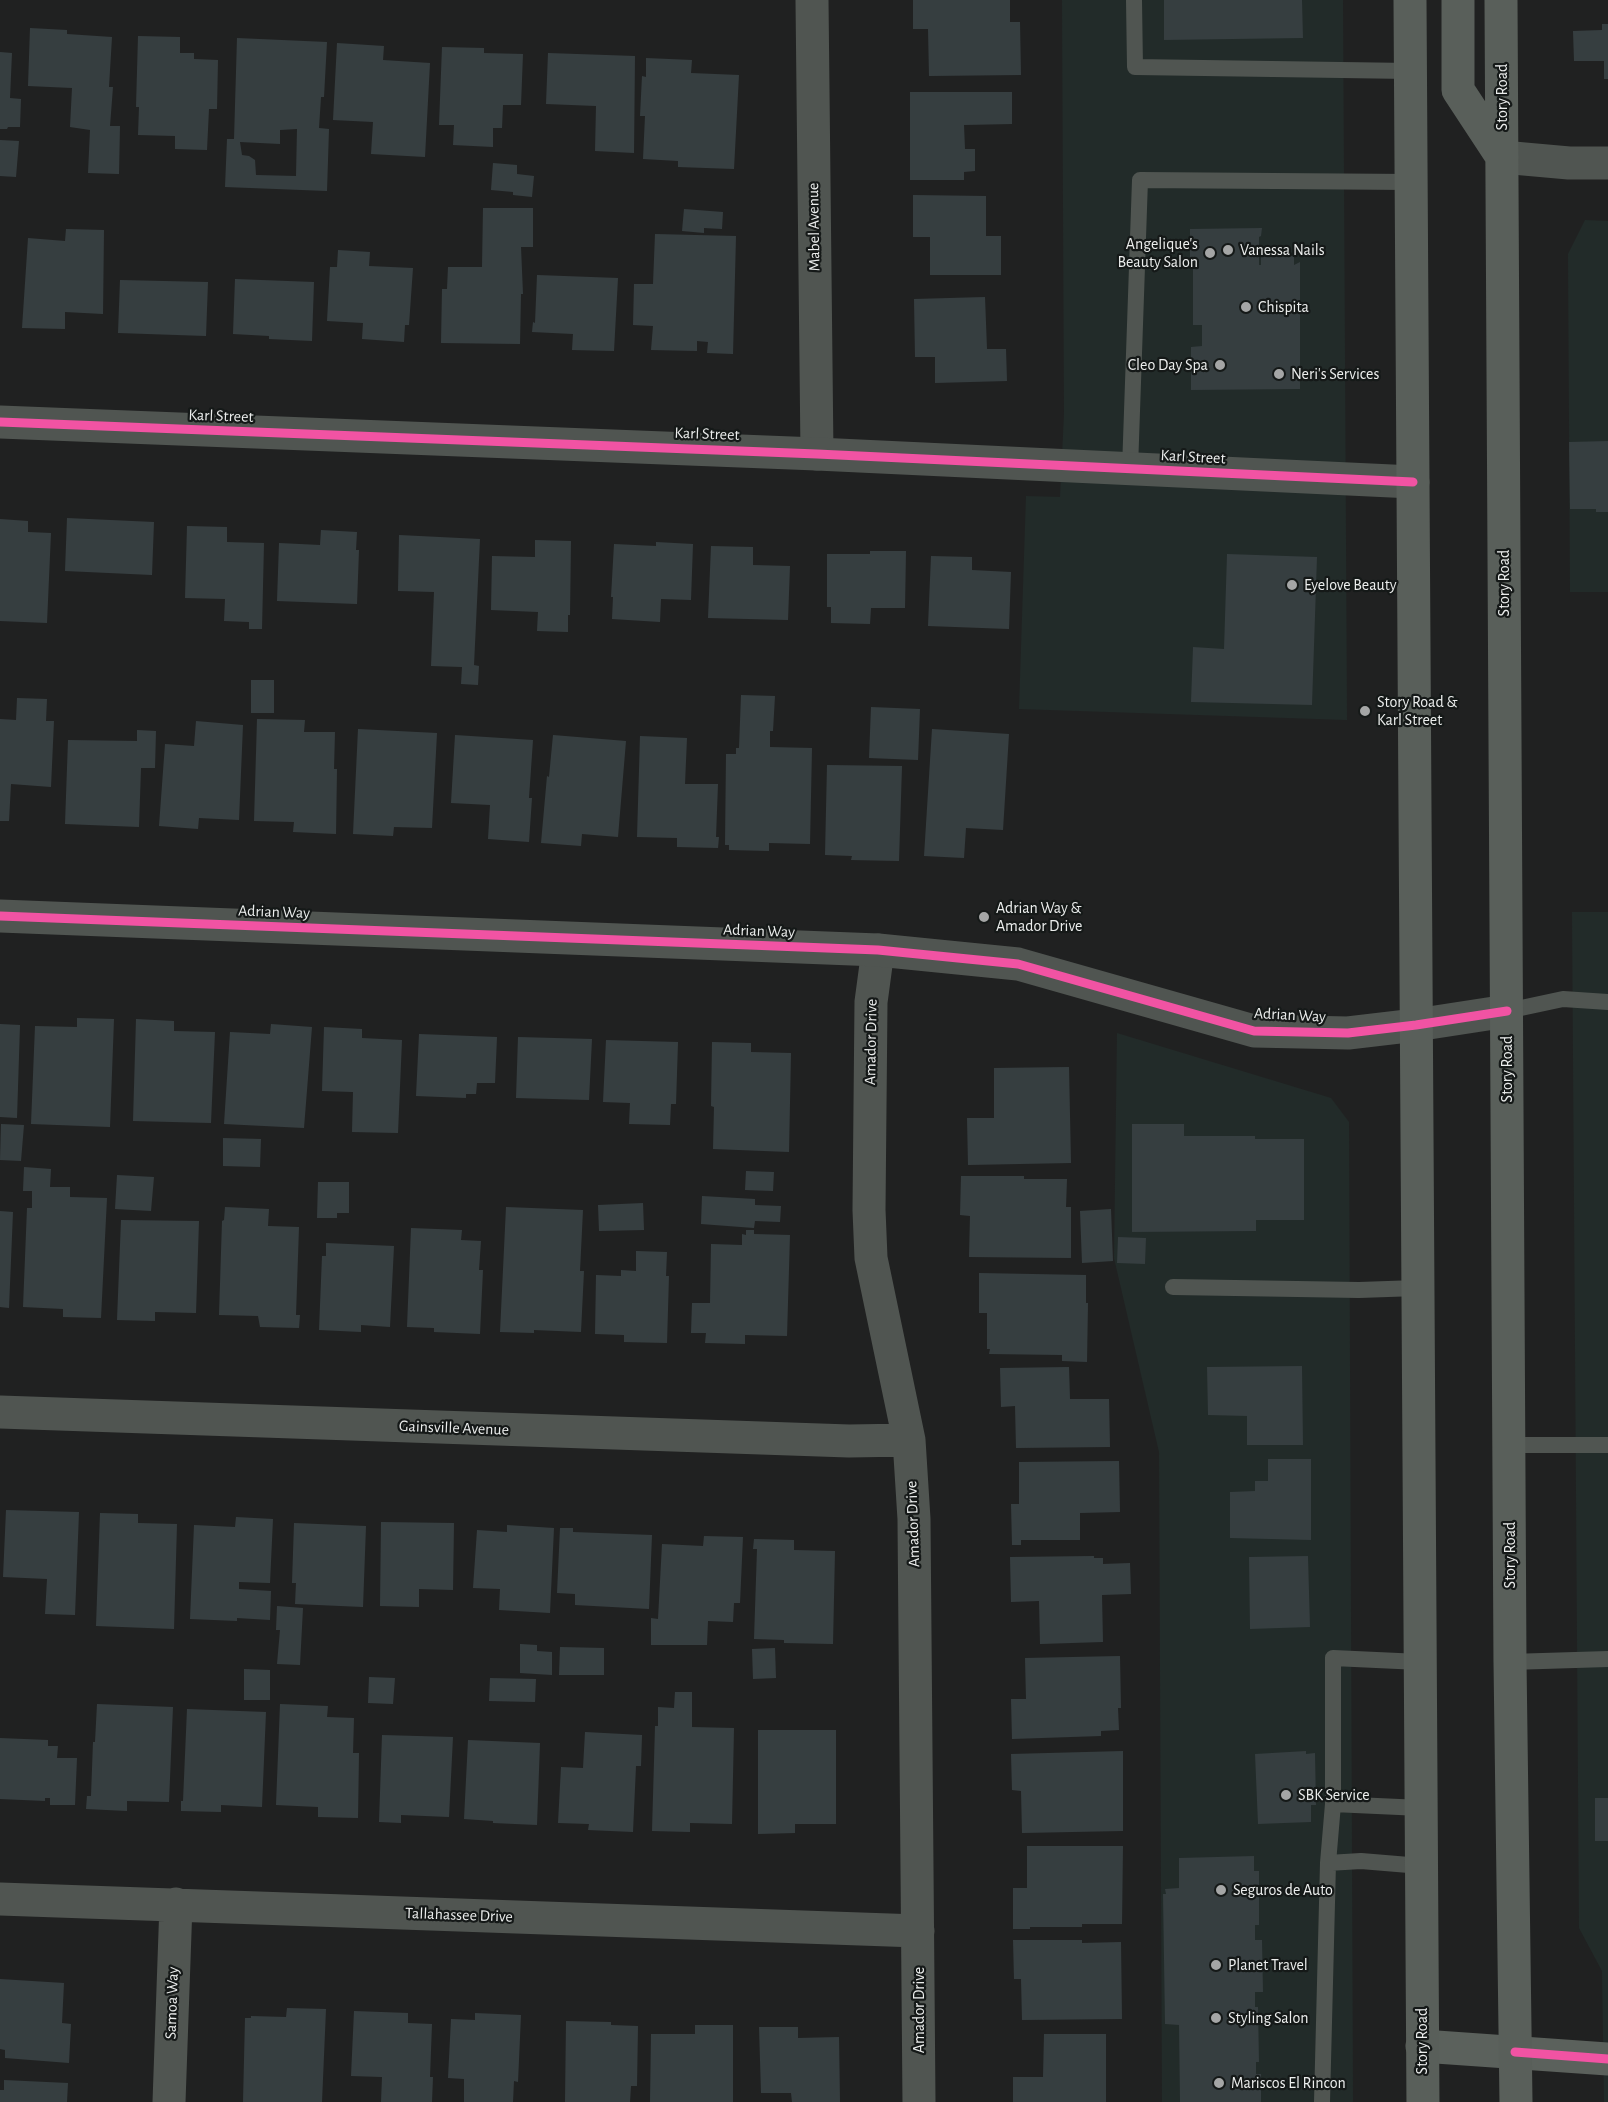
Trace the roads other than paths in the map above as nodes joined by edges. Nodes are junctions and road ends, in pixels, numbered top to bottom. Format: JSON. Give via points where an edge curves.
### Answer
{"nodes":[{"id":1,"x":812,"y":0,"type":"edge"},
{"id":2,"x":1134,"y":0,"type":"edge"},
{"id":3,"x":1410,"y":0,"type":"edge"},
{"id":4,"x":1458,"y":0,"type":"edge"},
{"id":5,"x":1501,"y":0,"type":"edge"},
{"id":6,"x":1410,"y":71,"type":"junction"},
{"id":7,"x":1502,"y":157,"type":"junction"},
{"id":8,"x":1608,"y":163,"type":"edge"},
{"id":9,"x":1410,"y":182,"type":"junction"},
{"id":10,"x":0,"y":422,"type":"edge"},
{"id":11,"x":817,"y":454,"type":"junction"},
{"id":12,"x":1130,"y":469,"type":"junction"},
{"id":13,"x":1413,"y":482,"type":"junction"},
{"id":14,"x":0,"y":916,"type":"edge"},
{"id":15,"x":878,"y":950,"type":"junction"},
{"id":16,"x":1608,"y":1002,"type":"edge"},
{"id":17,"x":1507,"y":1011,"type":"junction"},
{"id":18,"x":1416,"y":1025,"type":"junction"},
{"id":19,"x":1173,"y":1287,"type":"dead end"},
{"id":20,"x":1417,"y":1288,"type":"junction"},
{"id":21,"x":0,"y":1412,"type":"edge"},
{"id":22,"x":909,"y":1440,"type":"junction"},
{"id":23,"x":1509,"y":1445,"type":"junction"},
{"id":24,"x":1608,"y":1445,"type":"edge"},
{"id":25,"x":1608,"y":1659,"type":"edge"},
{"id":26,"x":1420,"y":1662,"type":"junction"},
{"id":27,"x":1510,"y":1662,"type":"junction"},
{"id":28,"x":1333,"y":1804,"type":"junction"},
{"id":29,"x":1421,"y":1808,"type":"junction"},
{"id":30,"x":1328,"y":1863,"type":"junction"},
{"id":31,"x":1421,"y":1866,"type":"junction"},
{"id":32,"x":0,"y":1899,"type":"edge"},
{"id":33,"x":176,"y":1904,"type":"junction"},
{"id":34,"x":918,"y":1931,"type":"junction"},
{"id":35,"x":1422,"y":2046,"type":"junction"},
{"id":36,"x":1515,"y":2052,"type":"junction"},
{"id":37,"x":1608,"y":2059,"type":"edge"},
{"id":38,"x":169,"y":2102,"type":"edge"},
{"id":39,"x":920,"y":2102,"type":"edge"},
{"id":40,"x":1322,"y":2102,"type":"edge"},
{"id":41,"x":1422,"y":2102,"type":"edge"},
{"id":42,"x":1516,"y":2102,"type":"edge"}],
"edges":[{"from":1,"to":11,"type":"street","name":"Mabel Avenue"},
{"from":2,"to":6,"type":"lane","via":[[1136,67]]},
{"from":3,"to":6,"type":"main road","name":"Story Road"},
{"from":4,"to":7,"type":"main road","via":[[1458,90]]},
{"from":5,"to":7,"type":"main road","name":"Story Road"},
{"from":6,"to":9,"type":"main road","name":"Story Road"},
{"from":7,"to":8,"type":"street"},
{"from":7,"to":17,"type":"main road","name":"Story Road"},
{"from":9,"to":12,"type":"lane","via":[[1140,180]]},
{"from":9,"to":13,"type":"main road","name":"Story Road"},
{"from":10,"to":11,"type":"street","name":"Karl Street"},
{"from":11,"to":12,"type":"street","name":"Karl Street"},
{"from":12,"to":13,"type":"street","name":"Karl Street"},
{"from":13,"to":18,"type":"main road","name":"Story Road"},
{"from":14,"to":15,"type":"street","name":"Adrian Way"},
{"from":15,"to":18,"type":"street","name":"Adrian Way","via":[[1018,964],[1254,1031],[1348,1033]]},
{"from":15,"to":22,"type":"street","name":"Amador Drive","via":[[871,1002],[871,1258]]},
{"from":16,"to":17,"type":"lane","via":[[1563,999]]},
{"from":17,"to":18,"type":"street","name":"Adrian Way"},
{"from":17,"to":23,"type":"main road","name":"Story Road"},
{"from":18,"to":20,"type":"main road","name":"Story Road"},
{"from":19,"to":20,"type":"lane"},
{"from":20,"to":26,"type":"main road","name":"Story Road"},
{"from":21,"to":22,"type":"street","name":"Gainsville Avenue"},
{"from":22,"to":34,"type":"street","name":"Amador Drive","via":[[914,1519]]},
{"from":23,"to":24,"type":"lane"},
{"from":23,"to":27,"type":"main road","name":"Story Road"},
{"from":25,"to":27,"type":"lane"},
{"from":26,"to":28,"type":"lane","via":[[1333,1658]]},
{"from":26,"to":29,"type":"main road","name":"Story Road"},
{"from":27,"to":36,"type":"main road","name":"Story Road"},
{"from":28,"to":29,"type":"lane"},
{"from":28,"to":30,"type":"lane"},
{"from":29,"to":31,"type":"main road","name":"Story Road"},
{"from":30,"to":31,"type":"lane","via":[[1361,1861]]},
{"from":30,"to":40,"type":"lane"},
{"from":31,"to":35,"type":"main road","name":"Story Road"},
{"from":32,"to":33,"type":"street","name":"Tallahassee Drive"},
{"from":33,"to":34,"type":"street","name":"Tallahassee Drive"},
{"from":33,"to":38,"type":"street","name":"Samoa Way"},
{"from":34,"to":39,"type":"street","name":"Amador Drive"},
{"from":35,"to":36,"type":"main road"},
{"from":35,"to":41,"type":"main road","name":"Story Road"},
{"from":36,"to":37,"type":"main road"},
{"from":36,"to":42,"type":"main road","name":"Story Road"}]}
